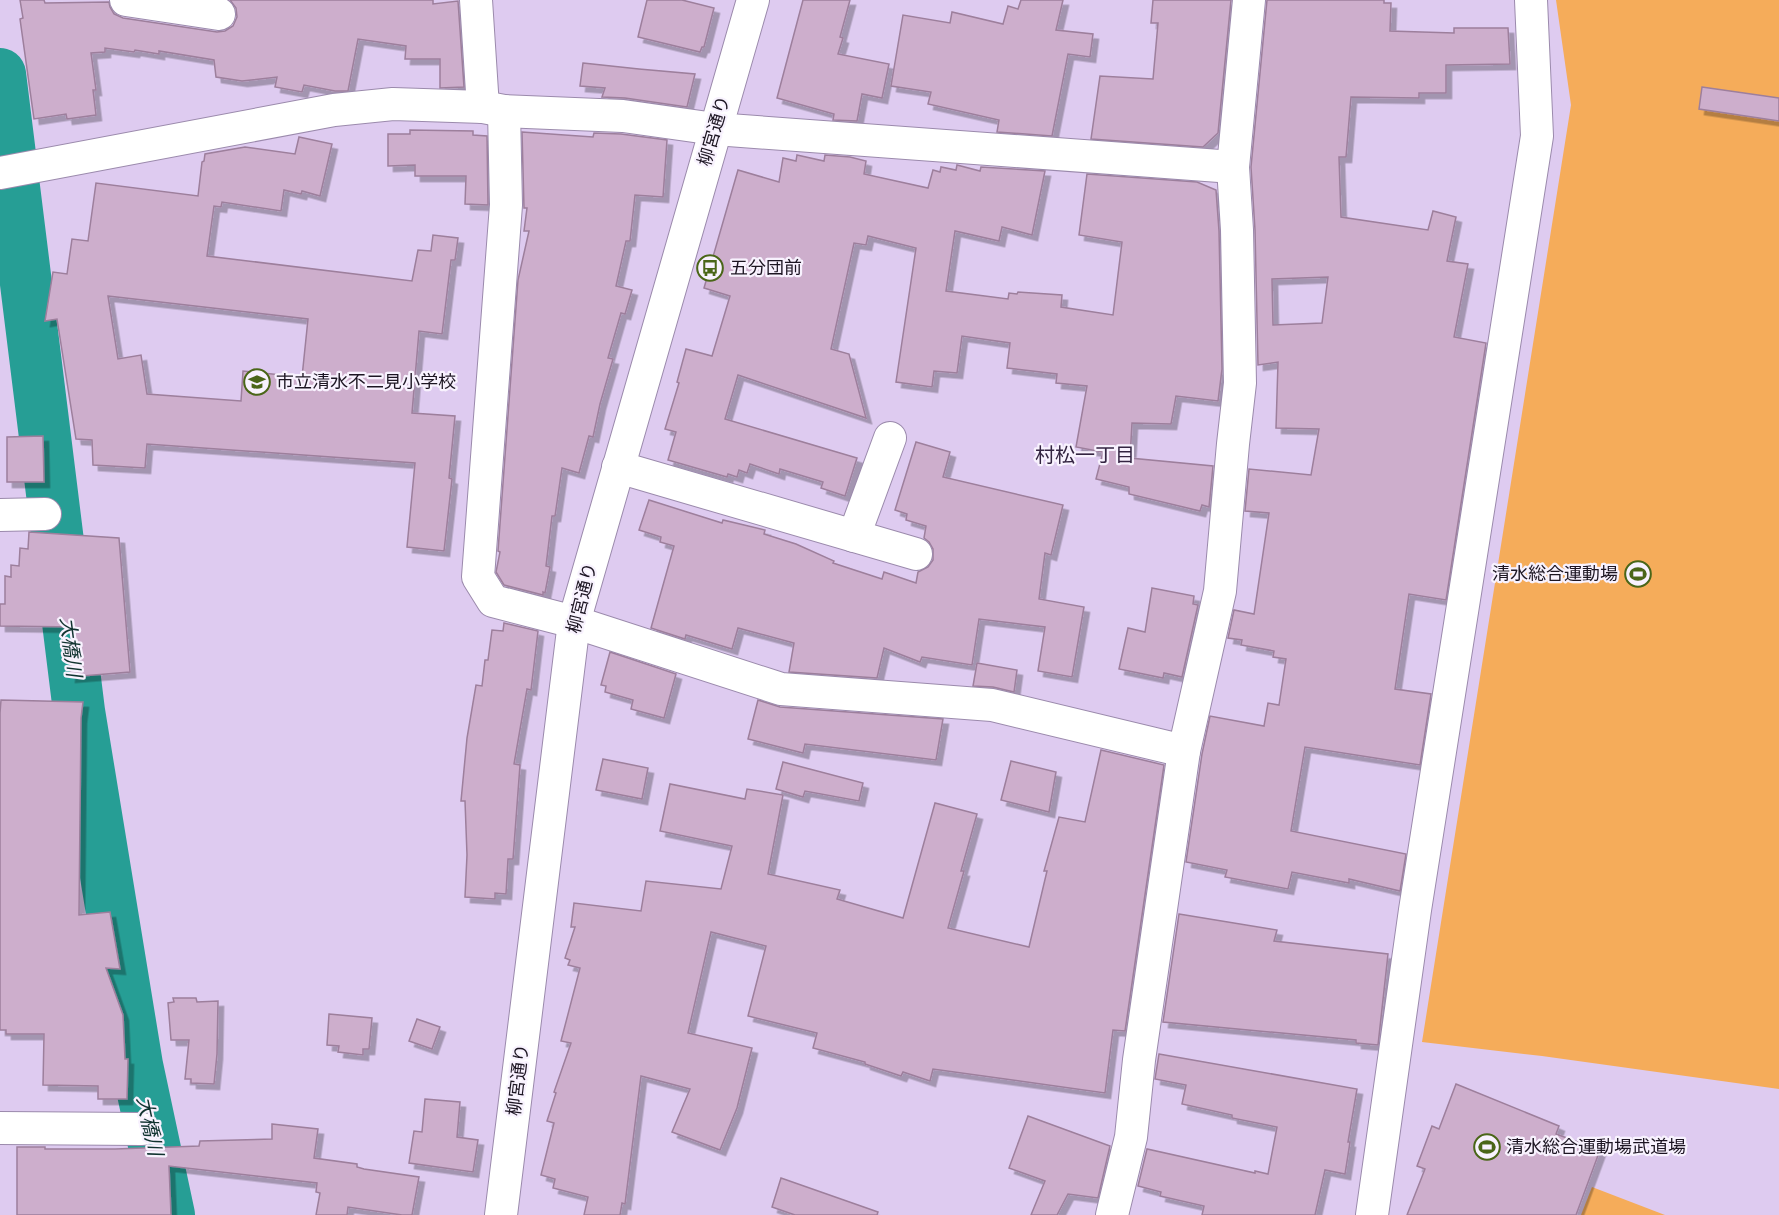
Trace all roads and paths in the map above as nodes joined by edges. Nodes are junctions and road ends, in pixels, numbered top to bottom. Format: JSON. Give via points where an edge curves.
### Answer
{"nodes":[{"id":1,"x":126,"y":0,"type":"edge"},
{"id":2,"x":476,"y":0,"type":"edge"},
{"id":3,"x":753,"y":0,"type":"edge"},
{"id":4,"x":1249,"y":0,"type":"edge"},
{"id":5,"x":1531,"y":0,"type":"edge"},
{"id":6,"x":219,"y":14,"type":"dead end"},
{"id":7,"x":494,"y":109,"type":"junction"},
{"id":8,"x":715,"y":129,"type":"junction"},
{"id":9,"x":1233,"y":167,"type":"junction"},
{"id":10,"x":0,"y":173,"type":"edge"},
{"id":11,"x":890,"y":438,"type":"dead end"},
{"id":12,"x":618,"y":467,"type":"junction"},
{"id":13,"x":45,"y":514,"type":"dead end"},
{"id":14,"x":0,"y":515,"type":"edge"},
{"id":15,"x":854,"y":536,"type":"junction"},
{"id":16,"x":916,"y":554,"type":"dead end"},
{"id":17,"x":574,"y":622,"type":"junction"},
{"id":18,"x":1184,"y":751,"type":"junction"},
{"id":19,"x":0,"y":1128,"type":"edge"},
{"id":20,"x":142,"y":1129,"type":"dead end"},
{"id":21,"x":501,"y":1215,"type":"edge"},
{"id":22,"x":1112,"y":1215,"type":"edge"},
{"id":23,"x":1372,"y":1215,"type":"edge"}],
"edges":[{"from":1,"to":6,"type":"street"},
{"from":2,"to":7,"type":"street"},
{"from":3,"to":8,"type":"street","name":"柳宮通り"},
{"from":4,"to":9,"type":"street"},
{"from":5,"to":23,"type":"street","via":[[1537,136],[1415,910]]},
{"from":7,"to":8,"type":"street","via":[[623,116]]},
{"from":7,"to":10,"type":"street","via":[[393,104],[334,110]]},
{"from":7,"to":17,"type":"street","via":[[506,205],[478,577],[493,601]]},
{"from":8,"to":9,"type":"street"},
{"from":8,"to":12,"type":"street","name":"柳宮通り"},
{"from":9,"to":18,"type":"street","via":[[1240,383],[1220,591]]},
{"from":11,"to":15,"type":"street"},
{"from":12,"to":15,"type":"street"},
{"from":12,"to":17,"type":"street","name":"柳宮通り"},
{"from":13,"to":14,"type":"street"},
{"from":15,"to":16,"type":"street"},
{"from":17,"to":18,"type":"street","via":[[781,689],[992,705]]},
{"from":17,"to":21,"type":"street","name":"柳宮通り"},
{"from":18,"to":22,"type":"street","via":[[1131,1137]]},
{"from":19,"to":20,"type":"street"}]}
